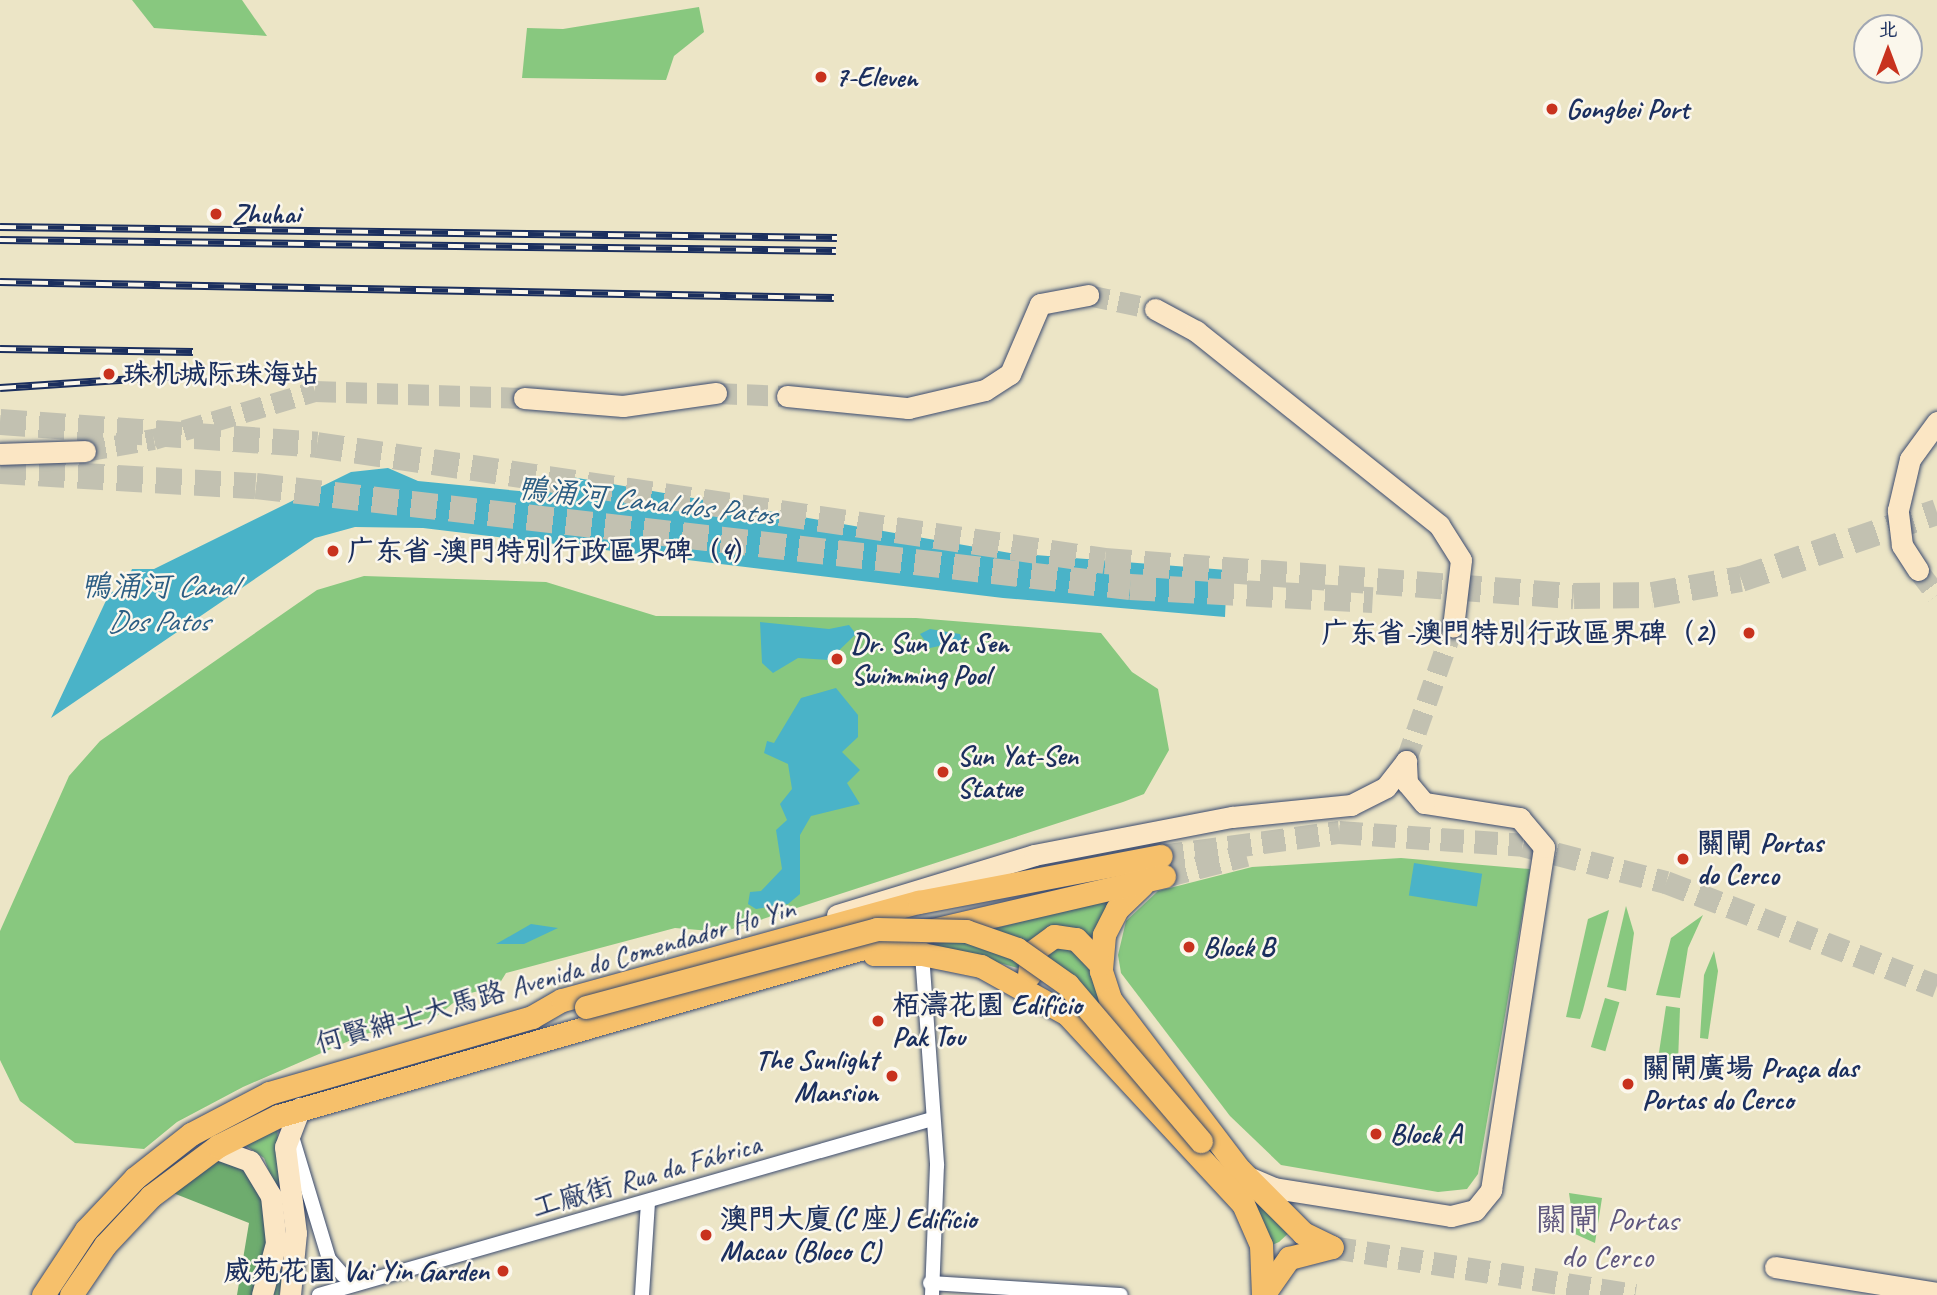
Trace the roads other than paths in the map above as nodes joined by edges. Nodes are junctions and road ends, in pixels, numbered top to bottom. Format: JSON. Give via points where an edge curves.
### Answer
{"nodes":[{"id":1,"x":1088,"y":295,"type":"tunnel mouth"},
{"id":2,"x":1156,"y":309,"type":"tunnel mouth"},
{"id":3,"x":716,"y":393,"type":"tunnel mouth"},
{"id":4,"x":788,"y":396,"type":"tunnel mouth"},
{"id":5,"x":524,"y":398,"type":"tunnel mouth"},
{"id":6,"x":1937,"y":422,"type":"edge"},
{"id":7,"x":85,"y":451,"type":"tunnel mouth"},
{"id":8,"x":0,"y":454,"type":"edge"},
{"id":9,"x":1918,"y":570,"type":"tunnel mouth"},
{"id":10,"x":1453,"y":627,"type":"tunnel mouth"},
{"id":11,"x":1163,"y":866,"type":"junction"},
{"id":12,"x":743,"y":950,"type":"junction"},
{"id":13,"x":922,"y":954,"type":"junction"},
{"id":14,"x":830,"y":961,"type":"junction"},
{"id":15,"x":1100,"y":964,"type":"junction"},
{"id":16,"x":1042,"y":995,"type":"junction"},
{"id":17,"x":532,"y":1017,"type":"junction"},
{"id":18,"x":294,"y":1117,"type":"junction"},
{"id":19,"x":932,"y":1119,"type":"junction"},
{"id":20,"x":214,"y":1148,"type":"junction"},
{"id":21,"x":1240,"y":1170,"type":"junction"},
{"id":22,"x":648,"y":1201,"type":"junction"},
{"id":23,"x":1775,"y":1267,"type":"dead end"},
{"id":24,"x":373,"y":1279,"type":"junction"},
{"id":25,"x":931,"y":1289,"type":"edge"},
{"id":26,"x":1889,"y":1289,"type":"edge"},
{"id":27,"x":1937,"y":1293,"type":"edge"},
{"id":28,"x":43,"y":1295,"type":"edge"},
{"id":29,"x":71,"y":1295,"type":"edge"},
{"id":30,"x":262,"y":1295,"type":"edge"},
{"id":31,"x":290,"y":1295,"type":"edge"},
{"id":32,"x":319,"y":1295,"type":"edge"},
{"id":33,"x":642,"y":1295,"type":"edge"},
{"id":34,"x":1121,"y":1295,"type":"edge"},
{"id":35,"x":1264,"y":1295,"type":"edge"}],
"edges":[{"from":1,"to":4,"type":"main road","via":[[1040,304],[1010,373],[985,390],[908,408]]},
{"from":2,"to":10,"type":"main road","via":[[1196,331],[1439,525],[1461,560]]},
{"from":3,"to":5,"type":"main road","via":[[623,406]]},
{"from":6,"to":9,"type":"main road","via":[[1910,459],[1898,510],[1902,545]]},
{"from":7,"to":8,"type":"main road"},
{"from":11,"to":12,"type":"main road","name":"何賢紳士大馬路 Avenida do Comendador Ho Yin","via":[[919,902]]},
{"from":11,"to":14,"type":"main road","name":"何賢紳士大馬路 Avenida do Comendador Ho Yin"},
{"from":11,"to":15,"type":"main road","via":[[1117,909]]},
{"from":12,"to":17,"type":"main road","name":"何賢紳士大馬路 Avenida do Comendador Ho Yin","via":[[562,1000]]},
{"from":12,"to":21,"type":"main road","via":[[897,893],[1034,855],[1232,817],[1358,803],[1387,787],[1406,761],[1407,783],[1423,803],[1520,818],[1537,831],[1545,850],[1491,1191],[1475,1210],[1451,1216],[1274,1188]]},
{"from":13,"to":14,"type":"main road"},
{"from":13,"to":16,"type":"main road","via":[[981,966]]},
{"from":13,"to":19,"type":"street"},
{"from":14,"to":18,"type":"main road","name":"何賢紳士大馬路 Avenida do Comendador Ho Yin"},
{"from":15,"to":16,"type":"main road","via":[[1074,938],[1044,940],[1028,965]]},
{"from":15,"to":21,"type":"main road","via":[[1113,1006]]},
{"from":16,"to":35,"type":"main road","via":[[1090,1035],[1237,1195],[1261,1245]]},
{"from":17,"to":21,"type":"main road","bridge":true,"via":[[586,1007],[869,931],[913,926],[966,931],[1017,949],[1068,985],[1201,1141]]},
{"from":17,"to":28,"type":"main road","name":"何賢紳士大馬路 Avenida do Comendador Ho Yin","via":[[303,1081],[214,1121],[121,1190],[75,1244]]},
{"from":18,"to":20,"type":"main road","name":"何賢紳士大馬路 Avenida do Comendador Ho Yin"},
{"from":18,"to":24,"type":"street","via":[[332,1264],[352,1279]]},
{"from":18,"to":31,"type":"main road","via":[[285,1147],[296,1233]]},
{"from":19,"to":22,"type":"street","name":"工廠街 Rua da Fábrica"},
{"from":19,"to":25,"type":"street","via":[[937,1165]]},
{"from":20,"to":29,"type":"main road","name":"何賢紳士大馬路 Avenida do Comendador Ho Yin","via":[[138,1208]]},
{"from":20,"to":30,"type":"main road","via":[[250,1161],[271,1196],[276,1243]]},
{"from":21,"to":35,"type":"main road","via":[[1303,1233],[1332,1247],[1307,1249],[1284,1261]]},
{"from":22,"to":24,"type":"street","name":"工廠街 Rua da Fábrica"},
{"from":22,"to":33,"type":"street"},
{"from":23,"to":26,"type":"main road"},
{"from":24,"to":32,"type":"street","name":"工廠街 Rua da Fábrica"},
{"from":25,"to":34,"type":"street"},
{"from":26,"to":27,"type":"main road"}]}
